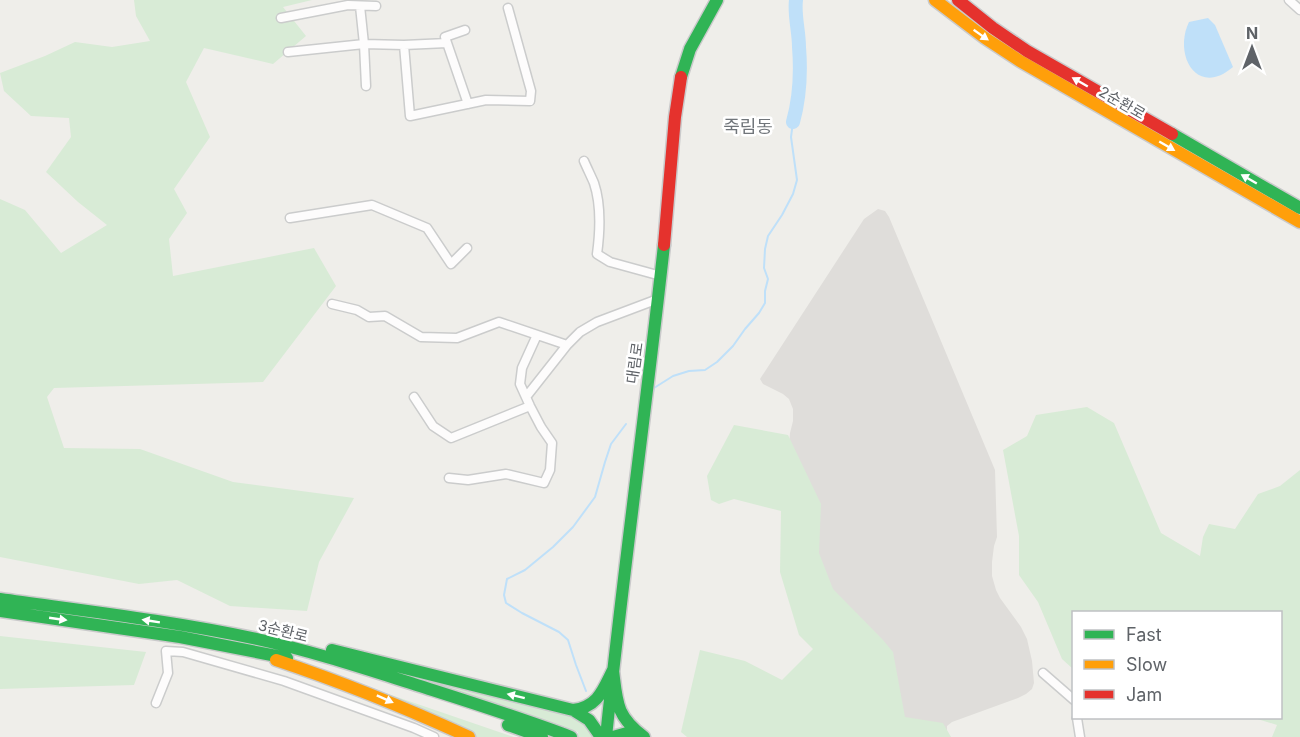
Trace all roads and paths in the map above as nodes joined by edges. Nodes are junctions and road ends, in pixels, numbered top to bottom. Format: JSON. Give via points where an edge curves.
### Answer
{"nodes":[{"id":1,"x":717,"y":0,"type":"edge"},
{"id":2,"x":935,"y":0,"type":"edge"},
{"id":3,"x":958,"y":0,"type":"edge"},
{"id":4,"x":1289,"y":0,"type":"edge"},
{"id":5,"x":360,"y":6,"type":"junction"},
{"id":6,"x":376,"y":6,"type":"dead end"},
{"id":7,"x":508,"y":8,"type":"dead end"},
{"id":8,"x":1300,"y":10,"type":"edge"},
{"id":9,"x":281,"y":18,"type":"dead end"},
{"id":10,"x":465,"y":30,"type":"dead end"},
{"id":11,"x":447,"y":43,"type":"junction"},
{"id":12,"x":364,"y":44,"type":"junction"},
{"id":13,"x":404,"y":45,"type":"junction"},
{"id":14,"x":288,"y":51,"type":"dead end"},
{"id":15,"x":366,"y":86,"type":"dead end"},
{"id":16,"x":468,"y":104,"type":"junction"},
{"id":17,"x":584,"y":161,"type":"dead end"},
{"id":18,"x":1300,"y":208,"type":"edge"},
{"id":19,"x":290,"y":218,"type":"dead end"},
{"id":20,"x":1300,"y":222,"type":"edge"},
{"id":21,"x":467,"y":248,"type":"dead end"},
{"id":22,"x":661,"y":276,"type":"junction"},
{"id":23,"x":658,"y":299,"type":"junction"},
{"id":24,"x":332,"y":304,"type":"dead end"},
{"id":25,"x":537,"y":335,"type":"junction"},
{"id":26,"x":567,"y":345,"type":"junction"},
{"id":27,"x":414,"y":397,"type":"dead end"},
{"id":28,"x":526,"y":397,"type":"junction"},
{"id":29,"x":530,"y":406,"type":"junction"},
{"id":30,"x":449,"y":478,"type":"dead end"},
{"id":31,"x":0,"y":599,"type":"edge"},
{"id":32,"x":0,"y":611,"type":"edge"},
{"id":33,"x":190,"y":627,"type":"junction"},
{"id":34,"x":209,"y":642,"type":"junction"},
{"id":35,"x":613,"y":670,"type":"junction"},
{"id":36,"x":1043,"y":673,"type":"dead end"},
{"id":37,"x":1072,"y":698,"type":"edge"},
{"id":38,"x":156,"y":703,"type":"dead end"},
{"id":39,"x":573,"y":710,"type":"junction"},
{"id":40,"x":1077,"y":719,"type":"edge"},
{"id":41,"x":546,"y":733,"type":"edge"},
{"id":42,"x":434,"y":737,"type":"edge"},
{"id":43,"x":469,"y":737,"type":"edge"},
{"id":44,"x":571,"y":737,"type":"edge"},
{"id":45,"x":601,"y":737,"type":"edge"},
{"id":46,"x":606,"y":737,"type":"edge"},
{"id":47,"x":613,"y":737,"type":"edge"},
{"id":48,"x":644,"y":737,"type":"edge"},
{"id":49,"x":1080,"y":737,"type":"edge"}],
"edges":[{"from":1,"to":22,"type":"main road","name":"대림로","via":[[690,49],[680,79]]},
{"from":2,"to":20,"type":"main road","name":"2순환로","one_way":true,"via":[[1020,61]]},
{"from":18,"to":3,"type":"main road","name":"2순환로","one_way":true,"via":[[1027,51]]},
{"from":4,"to":8,"type":"street"},
{"from":5,"to":6,"type":"street"},
{"from":5,"to":9,"type":"street"},
{"from":5,"to":12,"type":"street"},
{"from":7,"to":16,"type":"street","via":[[531,91],[530,101],[486,100]]},
{"from":10,"to":11,"type":"street","via":[[444,37]]},
{"from":11,"to":13,"type":"street"},
{"from":11,"to":16,"type":"street"},
{"from":12,"to":13,"type":"street"},
{"from":12,"to":14,"type":"street"},
{"from":12,"to":15,"type":"street"},
{"from":13,"to":16,"type":"street","via":[[410,116]]},
{"from":17,"to":22,"type":"street","via":[[596,198],[600,228],[597,254],[610,262]]},
{"from":19,"to":21,"type":"street","via":[[372,205],[427,228],[451,264]]},
{"from":22,"to":23,"type":"main road","name":"대림로"},
{"from":23,"to":26,"type":"street","via":[[597,322]]},
{"from":23,"to":35,"type":"main road","name":"대림로"},
{"from":24,"to":25,"type":"street","via":[[369,317],[385,316],[421,337],[457,338],[499,322]]},
{"from":25,"to":26,"type":"street"},
{"from":25,"to":28,"type":"street","via":[[522,368],[520,384]]},
{"from":26,"to":28,"type":"street"},
{"from":27,"to":29,"type":"street","via":[[433,426],[451,438]]},
{"from":28,"to":29,"type":"street"},
{"from":29,"to":30,"type":"street","via":[[552,443],[550,470],[544,483],[506,474],[468,480]]},
{"from":33,"to":31,"type":"main road","name":"3순환로","one_way":true},
{"from":32,"to":34,"type":"main road","name":"3순환로","one_way":true},
{"from":39,"to":33,"type":"main road","one_way":true,"via":[[345,653]]},
{"from":33,"to":41,"type":"main road","name":"3순환로","via":[[308,652],[430,689]]},
{"from":34,"to":41,"type":"main road","name":"3순환로","via":[[324,667]]},
{"from":34,"to":43,"type":"main road","one_way":true,"via":[[372,693]]},
{"from":35,"to":39,"type":"main road","via":[[592,704]]},
{"from":35,"to":46,"type":"main road","name":"대림로"},
{"from":35,"to":48,"type":"main road","via":[[620,714]]},
{"from":36,"to":37,"type":"street"},
{"from":38,"to":42,"type":"street","via":[[168,673],[166,651],[183,652],[284,681]]},
{"from":39,"to":45,"type":"main road","via":[[588,719]]},
{"from":40,"to":49,"type":"street"},
{"from":41,"to":44,"type":"main road"},
{"from":47,"to":48,"type":"main road","via":[[627,733]]}]}
